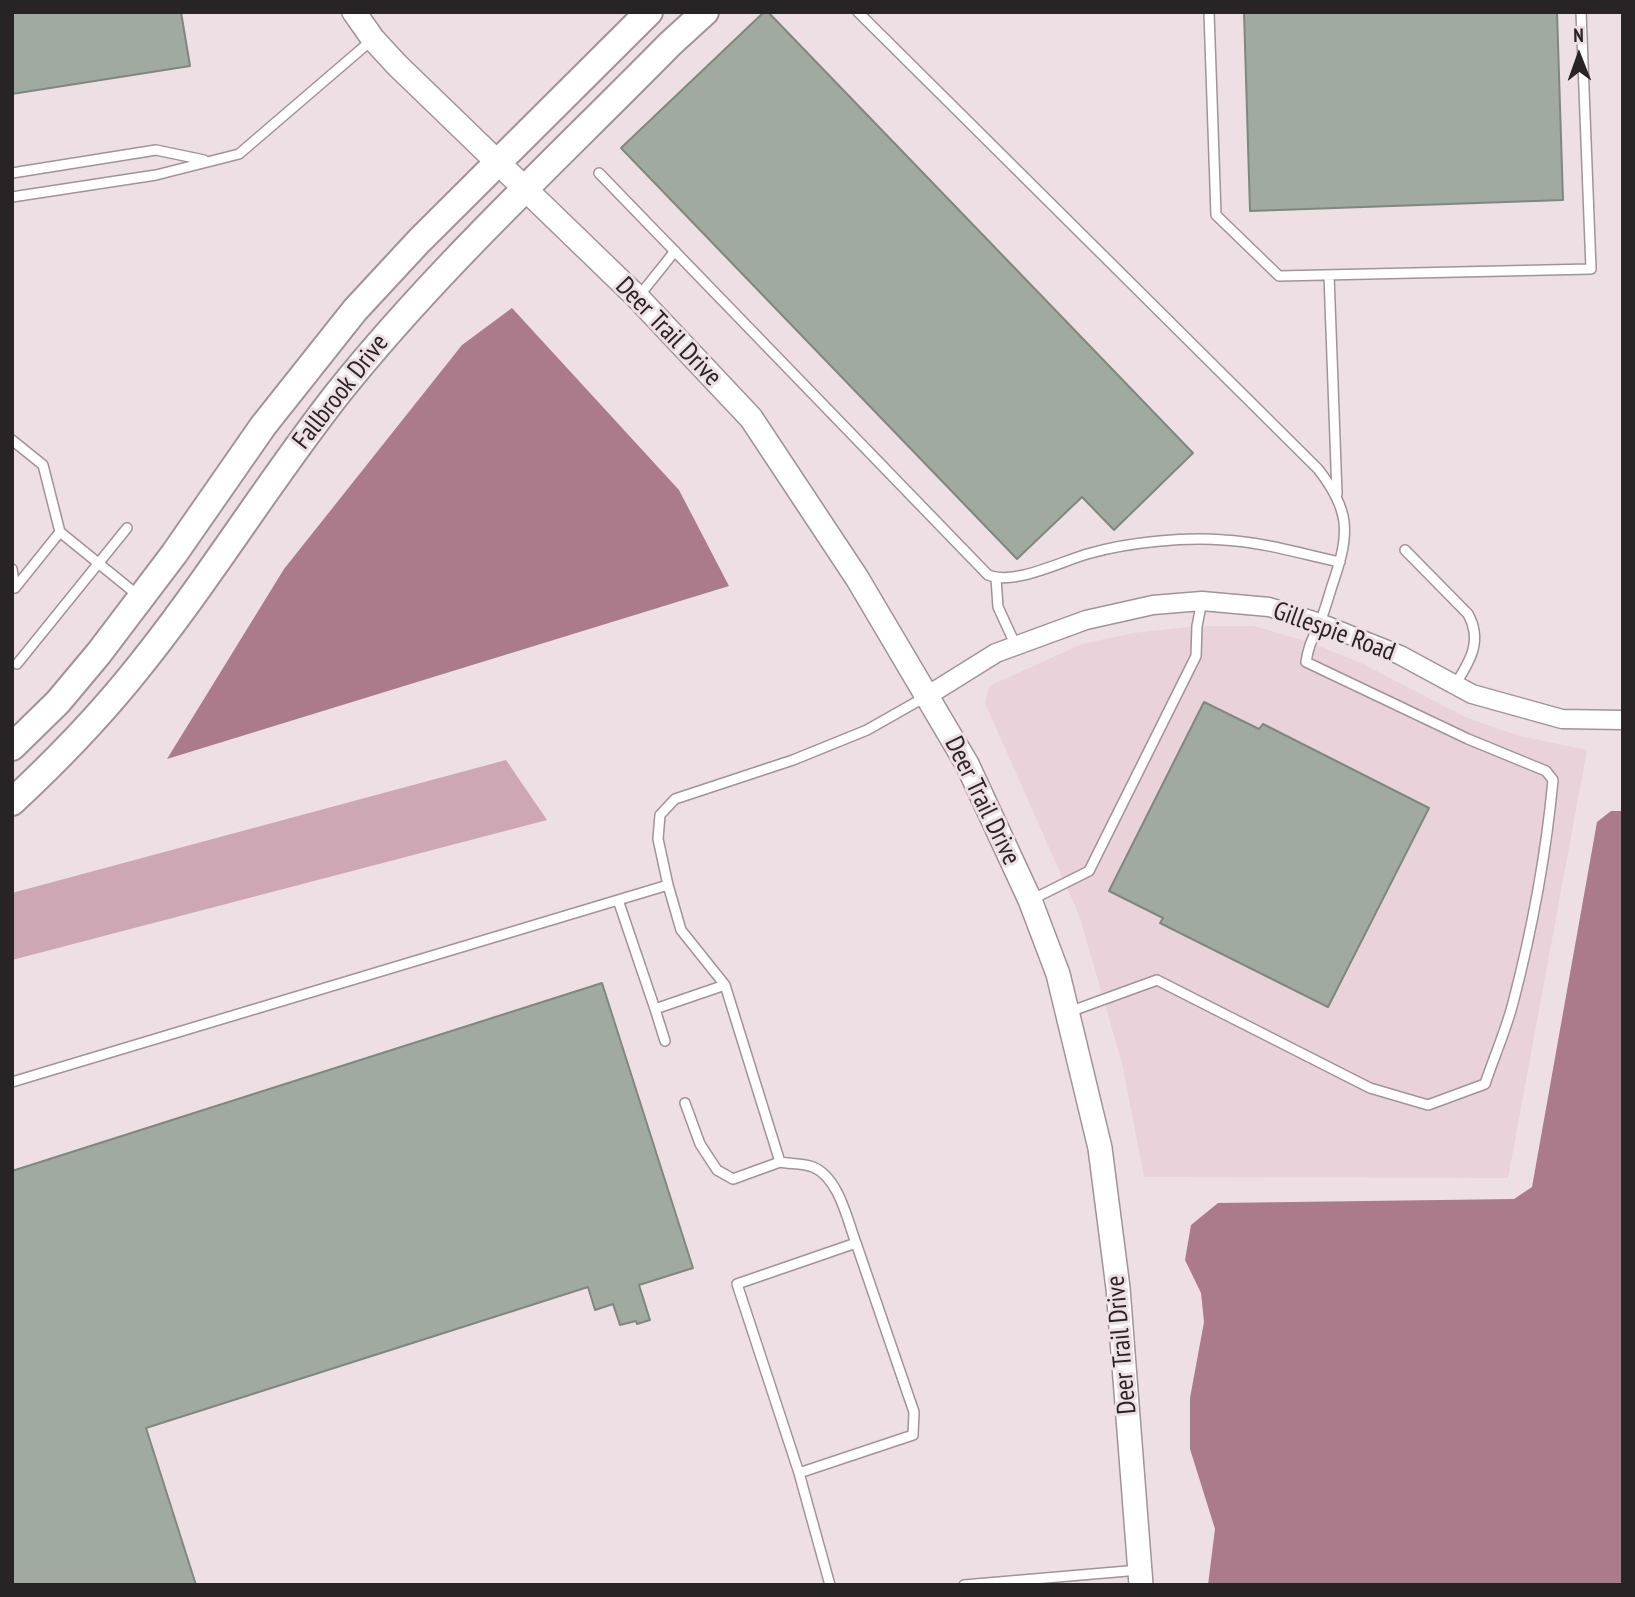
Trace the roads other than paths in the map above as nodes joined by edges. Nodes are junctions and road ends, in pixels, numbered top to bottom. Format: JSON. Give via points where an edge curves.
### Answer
{"nodes":[{"id":1,"x":354,"y":12,"type":"edge"},
{"id":2,"x":649,"y":12,"type":"edge"},
{"id":3,"x":705,"y":12,"type":"edge"},
{"id":4,"x":858,"y":12,"type":"edge"},
{"id":5,"x":1209,"y":12,"type":"edge"},
{"id":6,"x":1581,"y":12,"type":"edge"},
{"id":7,"x":373,"y":39,"type":"junction"},
{"id":8,"x":208,"y":161,"type":"junction"},
{"id":9,"x":497,"y":163,"type":"junction"},
{"id":10,"x":12,"y":173,"type":"edge"},
{"id":11,"x":599,"y":173,"type":"dead end"},
{"id":12,"x":526,"y":190,"type":"junction"},
{"id":13,"x":12,"y":197,"type":"edge"},
{"id":14,"x":674,"y":251,"type":"junction"},
{"id":15,"x":1329,"y":275,"type":"junction"},
{"id":16,"x":638,"y":298,"type":"junction"},
{"id":17,"x":12,"y":440,"type":"edge"},
{"id":18,"x":232,"y":470,"type":"junction"},
{"id":19,"x":265,"y":493,"type":"junction"},
{"id":20,"x":1338,"y":499,"type":"junction"},
{"id":21,"x":127,"y":528,"type":"dead end"},
{"id":22,"x":60,"y":532,"type":"junction"},
{"id":23,"x":1405,"y":550,"type":"dead end"},
{"id":24,"x":1340,"y":562,"type":"junction"},
{"id":25,"x":99,"y":564,"type":"junction"},
{"id":26,"x":12,"y":569,"type":"edge"},
{"id":27,"x":996,"y":578,"type":"junction"},
{"id":28,"x":141,"y":598,"type":"junction"},
{"id":29,"x":1202,"y":601,"type":"junction"},
{"id":30,"x":1320,"y":623,"type":"junction"},
{"id":31,"x":1016,"y":646,"type":"junction"},
{"id":32,"x":17,"y":664,"type":"dead end"},
{"id":33,"x":1455,"y":685,"type":"junction"},
{"id":34,"x":927,"y":696,"type":"junction"},
{"id":35,"x":1623,"y":720,"type":"edge"},
{"id":36,"x":12,"y":747,"type":"edge"},
{"id":37,"x":16,"y":789,"type":"edge"},
{"id":38,"x":668,"y":885,"type":"junction"},
{"id":39,"x":618,"y":900,"type":"junction"},
{"id":40,"x":1030,"y":901,"type":"junction"},
{"id":41,"x":725,"y":985,"type":"junction"},
{"id":42,"x":655,"y":1009,"type":"junction"},
{"id":43,"x":1067,"y":1013,"type":"junction"},
{"id":44,"x":665,"y":1041,"type":"dead end"},
{"id":45,"x":12,"y":1082,"type":"edge"},
{"id":46,"x":685,"y":1103,"type":"dead end"},
{"id":47,"x":780,"y":1162,"type":"junction"},
{"id":48,"x":856,"y":1243,"type":"junction"},
{"id":49,"x":799,"y":1473,"type":"junction"},
{"id":50,"x":1141,"y":1577,"type":"edge"},
{"id":51,"x":830,"y":1585,"type":"edge"},
{"id":52,"x":964,"y":1585,"type":"edge"}],
"edges":[{"from":1,"to":7,"type":"street","name":"Deer Trail Drive"},
{"from":2,"to":9,"type":"main road","name":"Fallbrook Drive"},
{"from":3,"to":12,"type":"main road","name":"Fallbrook Drive"},
{"from":4,"to":20,"type":"lane","via":[[1318,469]]},
{"from":5,"to":15,"type":"lane","via":[[1216,215],[1279,276]]},
{"from":6,"to":15,"type":"lane","via":[[1591,269]]},
{"from":7,"to":8,"type":"lane","via":[[239,154]]},
{"from":7,"to":9,"type":"street","name":"Deer Trail Drive"},
{"from":8,"to":10,"type":"lane","via":[[156,150]]},
{"from":8,"to":13,"type":"lane","via":[[156,175]]},
{"from":9,"to":12,"type":"street","name":"Deer Trail Drive"},
{"from":9,"to":18,"type":"main road","name":"Fallbrook Drive","via":[[355,310]]},
{"from":11,"to":14,"type":"lane"},
{"from":12,"to":16,"type":"street","name":"Deer Trail Drive"},
{"from":12,"to":19,"type":"main road","name":"Fallbrook Drive","via":[[385,335]]},
{"from":14,"to":16,"type":"lane"},
{"from":14,"to":27,"type":"lane","via":[[988,575]]},
{"from":15,"to":20,"type":"lane"},
{"from":16,"to":34,"type":"street","name":"Deer Trail Drive","via":[[751,418],[857,578]]},
{"from":17,"to":22,"type":"lane","via":[[43,465]]},
{"from":18,"to":19,"type":"main road"},
{"from":18,"to":28,"type":"main road","name":"Fallbrook Drive"},
{"from":19,"to":37,"type":"main road","name":"Fallbrook Drive","via":[[130,678],[87,729]]},
{"from":20,"to":24,"type":"lane","via":[[1345,536]]},
{"from":21,"to":25,"type":"lane"},
{"from":22,"to":25,"type":"lane"},
{"from":22,"to":26,"type":"lane","via":[[15,588]]},
{"from":23,"to":33,"type":"lane","via":[[1473,623],[1475,648]]},
{"from":24,"to":27,"type":"lane","via":[[1251,543],[1172,540],[1093,552],[1010,579]]},
{"from":24,"to":30,"type":"lane"},
{"from":25,"to":28,"type":"lane"},
{"from":25,"to":32,"type":"lane"},
{"from":27,"to":31,"type":"lane","via":[[998,607]]},
{"from":28,"to":36,"type":"main road","name":"Fallbrook Drive","via":[[58,702]]},
{"from":29,"to":30,"type":"street","name":"Gillespie Road","via":[[1269,607]]},
{"from":29,"to":31,"type":"street","name":"Gillespie Road","via":[[1153,605],[1086,620]]},
{"from":29,"to":40,"type":"lane","via":[[1196,656],[1089,871]]},
{"from":30,"to":33,"type":"street","name":"Gillespie Road","via":[[1400,655]]},
{"from":30,"to":43,"type":"lane","via":[[1309,642],[1306,662],[1546,771],[1553,780],[1536,901],[1513,1005],[1485,1084],[1428,1105],[1370,1088],[1157,980]]},
{"from":31,"to":34,"type":"street","name":"Gillespie Road","via":[[996,653]]},
{"from":33,"to":35,"type":"street","name":"Gillespie Road","via":[[1562,719]]},
{"from":34,"to":38,"type":"lane","via":[[867,730],[806,755],[675,799],[660,815],[657,839]]},
{"from":34,"to":40,"type":"street","name":"Deer Trail Drive","via":[[967,764]]},
{"from":38,"to":39,"type":"lane"},
{"from":38,"to":41,"type":"lane","via":[[681,930]]},
{"from":39,"to":42,"type":"lane"},
{"from":39,"to":45,"type":"lane"},
{"from":40,"to":43,"type":"street","name":"Deer Trail Drive","via":[[1058,974]]},
{"from":41,"to":42,"type":"lane"},
{"from":41,"to":47,"type":"lane"},
{"from":42,"to":44,"type":"lane"},
{"from":43,"to":50,"type":"street","name":"Deer Trail Drive","via":[[1100,1148],[1110,1216]]},
{"from":46,"to":47,"type":"lane","via":[[700,1144],[717,1170],[733,1179]]},
{"from":47,"to":48,"type":"lane","via":[[812,1167],[826,1175]]},
{"from":48,"to":49,"type":"lane","via":[[914,1412],[913,1435]]},
{"from":48,"to":49,"type":"lane","via":[[737,1284]]},
{"from":49,"to":51,"type":"lane"},
{"from":50,"to":52,"type":"lane"}]}
